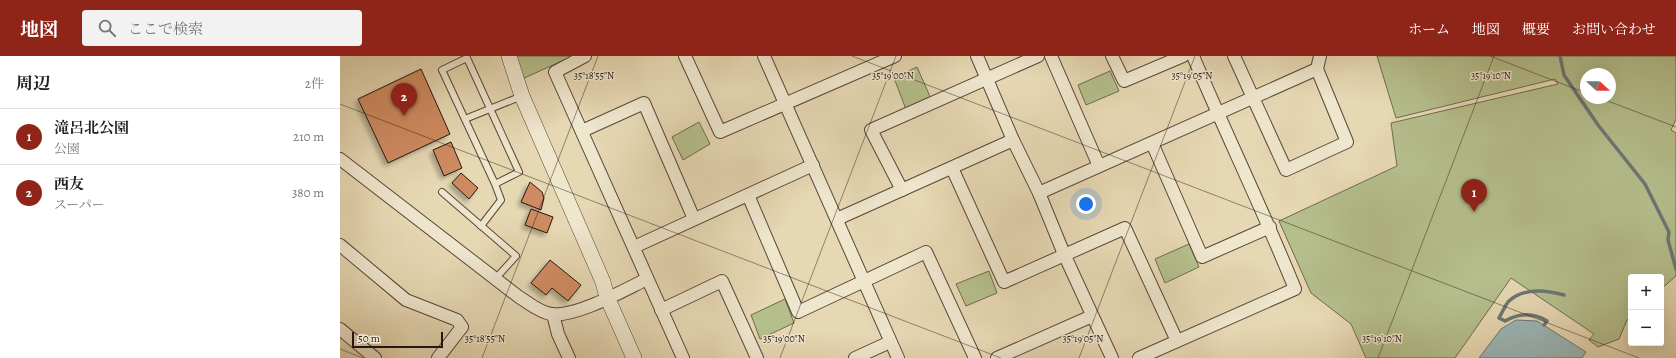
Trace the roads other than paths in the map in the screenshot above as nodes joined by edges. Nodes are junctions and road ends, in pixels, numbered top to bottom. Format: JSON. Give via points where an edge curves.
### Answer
{"nodes":[{"id":1,"x":509,"y":56,"type":"edge"},
{"id":2,"x":585,"y":56,"type":"edge"},
{"id":3,"x":685,"y":56,"type":"edge"},
{"id":4,"x":764,"y":56,"type":"edge"},
{"id":5,"x":895,"y":56,"type":"edge"},
{"id":6,"x":977,"y":56,"type":"edge"},
{"id":7,"x":1038,"y":56,"type":"edge"},
{"id":8,"x":1051,"y":56,"type":"edge"},
{"id":9,"x":1112,"y":56,"type":"edge"},
{"id":10,"x":1183,"y":56,"type":"edge"},
{"id":11,"x":1193,"y":56,"type":"edge"},
{"id":12,"x":1234,"y":56,"type":"edge"},
{"id":13,"x":1320,"y":56,"type":"edge"},
{"id":14,"x":1317,"y":69,"type":"junction"},
{"id":15,"x":986,"y":79,"type":"junction"},
{"id":16,"x":522,"y":96,"type":"junction"},
{"id":17,"x":1252,"y":97,"type":"junction"},
{"id":18,"x":786,"y":105,"type":"junction"},
{"id":19,"x":490,"y":109,"type":"junction"},
{"id":20,"x":1217,"y":113,"type":"junction"},
{"id":21,"x":465,"y":119,"type":"junction"},
{"id":22,"x":582,"y":131,"type":"junction"},
{"id":23,"x":1013,"y":140,"type":"junction"},
{"id":24,"x":1152,"y":143,"type":"junction"},
{"id":25,"x":340,"y":159,"type":"edge"},
{"id":26,"x":813,"y":165,"type":"junction"},
{"id":27,"x":1099,"y":166,"type":"junction"},
{"id":28,"x":952,"y":168,"type":"junction"},
{"id":29,"x":495,"y":184,"type":"junction"},
{"id":30,"x":902,"y":190,"type":"junction"},
{"id":31,"x":442,"y":192,"type":"dead end"},
{"id":32,"x":1039,"y":193,"type":"junction"},
{"id":33,"x":748,"y":195,"type":"junction"},
{"id":34,"x":694,"y":219,"type":"junction"},
{"id":35,"x":838,"y":219,"type":"junction"},
{"id":36,"x":481,"y":226,"type":"junction"},
{"id":37,"x":1270,"y":227,"type":"junction"},
{"id":38,"x":340,"y":245,"type":"edge"},
{"id":39,"x":634,"y":247,"type":"junction"},
{"id":40,"x":1064,"y":254,"type":"junction"},
{"id":41,"x":496,"y":278,"type":"junction"},
{"id":42,"x":647,"y":279,"type":"junction"},
{"id":43,"x":864,"y":281,"type":"junction"},
{"id":44,"x":606,"y":297,"type":"junction"},
{"id":45,"x":661,"y":310,"type":"junction"},
{"id":46,"x":553,"y":314,"type":"junction"},
{"id":47,"x":1092,"y":316,"type":"junction"},
{"id":48,"x":340,"y":330,"type":"edge"},
{"id":49,"x":1177,"y":341,"type":"junction"},
{"id":50,"x":890,"y":342,"type":"junction"},
{"id":51,"x":374,"y":358,"type":"edge"},
{"id":52,"x":438,"y":358,"type":"edge"},
{"id":53,"x":569,"y":358,"type":"edge"},
{"id":54,"x":634,"y":358,"type":"edge"},
{"id":55,"x":683,"y":358,"type":"edge"},
{"id":56,"x":757,"y":358,"type":"edge"},
{"id":57,"x":856,"y":358,"type":"edge"},
{"id":58,"x":898,"y":358,"type":"edge"},
{"id":59,"x":974,"y":358,"type":"edge"},
{"id":60,"x":997,"y":358,"type":"edge"},
{"id":61,"x":1112,"y":358,"type":"edge"},
{"id":62,"x":1139,"y":358,"type":"edge"}],
"edges":[{"from":1,"to":16,"type":"street"},
{"from":2,"to":22,"type":"street","via":[[555,72]]},
{"from":3,"to":18,"type":"street","via":[[720,132]]},
{"from":4,"to":18,"type":"street"},
{"from":5,"to":18,"type":"street"},
{"from":6,"to":15,"type":"street"},
{"from":7,"to":15,"type":"street"},
{"from":8,"to":27,"type":"street"},
{"from":9,"to":10,"type":"street","via":[[1124,82]]},
{"from":11,"to":20,"type":"street"},
{"from":12,"to":17,"type":"street"},
{"from":13,"to":14,"type":"street"},
{"from":14,"to":17,"type":"street"},
{"from":14,"to":17,"type":"street","via":[[1347,142],[1286,170]]},
{"from":15,"to":23,"type":"street"},
{"from":15,"to":30,"type":"street","via":[[871,130]]},
{"from":16,"to":19,"type":"lane"},
{"from":16,"to":44,"type":"street","via":[[603,282]]},
{"from":17,"to":20,"type":"street"},
{"from":18,"to":26,"type":"street"},
{"from":19,"to":21,"type":"lane"},
{"from":19,"to":21,"type":"lane","via":[[467,58],[442,70]]},
{"from":19,"to":29,"type":"lane","via":[[519,172]]},
{"from":20,"to":24,"type":"street"},
{"from":20,"to":37,"type":"street"},
{"from":21,"to":29,"type":"lane"},
{"from":22,"to":34,"type":"street","via":[[644,103]]},
{"from":22,"to":39,"type":"street"},
{"from":23,"to":28,"type":"street"},
{"from":23,"to":32,"type":"street"},
{"from":24,"to":27,"type":"street"},
{"from":24,"to":37,"type":"street","via":[[1202,257]]},
{"from":25,"to":41,"type":"street"},
{"from":26,"to":33,"type":"street"},
{"from":26,"to":35,"type":"street"},
{"from":27,"to":32,"type":"street"},
{"from":28,"to":30,"type":"street"},
{"from":28,"to":40,"type":"street","via":[[1004,282]]},
{"from":29,"to":36,"type":"lane","via":[[501,200]]},
{"from":30,"to":35,"type":"street"},
{"from":31,"to":36,"type":"lane"},
{"from":32,"to":40,"type":"street"},
{"from":33,"to":34,"type":"street"},
{"from":33,"to":43,"type":"street","via":[[798,312]]},
{"from":34,"to":39,"type":"street"},
{"from":35,"to":43,"type":"street"},
{"from":36,"to":41,"type":"lane","via":[[516,256]]},
{"from":37,"to":49,"type":"street","via":[[1295,289]]},
{"from":38,"to":52,"type":"street","via":[[406,300],[457,320],[462,327]]},
{"from":39,"to":42,"type":"street"},
{"from":40,"to":47,"type":"street"},
{"from":40,"to":49,"type":"street","via":[[1125,228]]},
{"from":41,"to":46,"type":"street","via":[[542,311]]},
{"from":42,"to":44,"type":"street"},
{"from":42,"to":45,"type":"street"},
{"from":43,"to":50,"type":"street"},
{"from":43,"to":59,"type":"street","via":[[926,252]]},
{"from":44,"to":46,"type":"street","via":[[570,313]]},
{"from":44,"to":54,"type":"street"},
{"from":45,"to":55,"type":"street"},
{"from":45,"to":56,"type":"street","via":[[722,281]]},
{"from":46,"to":53,"type":"street","via":[[558,334]]},
{"from":47,"to":60,"type":"street"},
{"from":47,"to":61,"type":"street"},
{"from":48,"to":51,"type":"street"},
{"from":49,"to":62,"type":"street"},
{"from":50,"to":57,"type":"street"},
{"from":50,"to":58,"type":"street"}]}
